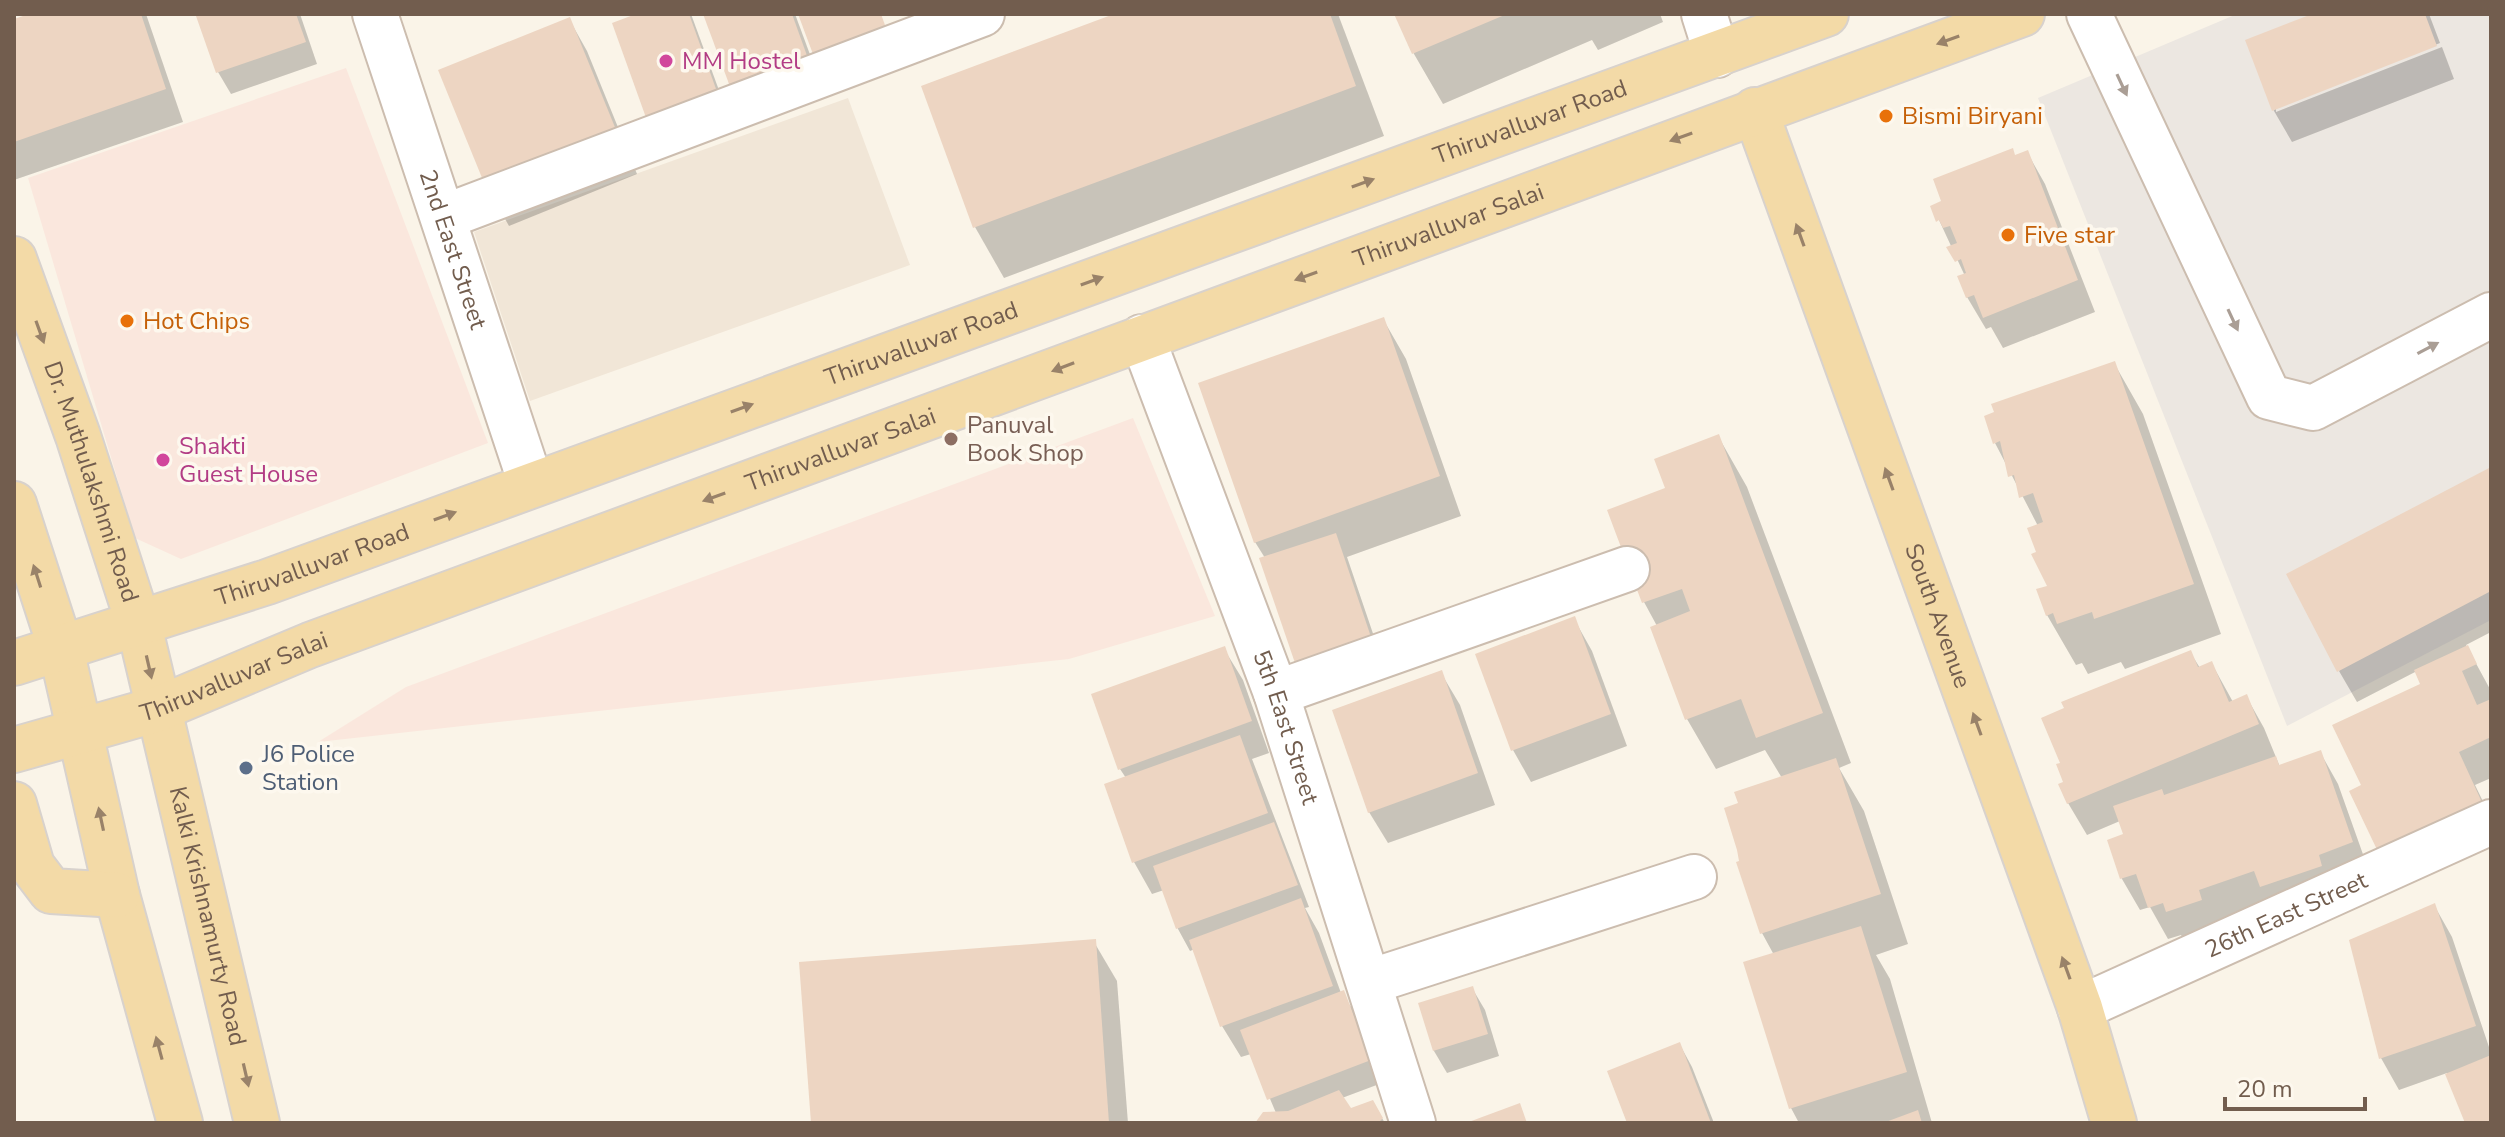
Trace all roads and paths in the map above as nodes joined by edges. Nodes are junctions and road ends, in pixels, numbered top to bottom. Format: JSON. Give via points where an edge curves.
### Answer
{"nodes":[{"id":1,"x":375,"y":14,"type":"edge"},
{"id":2,"x":982,"y":14,"type":"edge"},
{"id":3,"x":1704,"y":14,"type":"edge"},
{"id":4,"x":1826,"y":14,"type":"edge"},
{"id":5,"x":2022,"y":14,"type":"edge"},
{"id":6,"x":2089,"y":14,"type":"edge"},
{"id":7,"x":1717,"y":55,"type":"junction"},
{"id":8,"x":1755,"y":110,"type":"junction"},
{"id":9,"x":444,"y":217,"type":"junction"},
{"id":10,"x":14,"y":259,"type":"edge"},
{"id":11,"x":2491,"y":315,"type":"edge"},
{"id":12,"x":1142,"y":337,"type":"junction"},
{"id":13,"x":531,"y":484,"type":"junction"},
{"id":14,"x":14,"y":504,"type":"edge"},
{"id":15,"x":1627,"y":569,"type":"dead end"},
{"id":16,"x":139,"y":625,"type":"junction"},
{"id":17,"x":61,"y":649,"type":"junction"},
{"id":18,"x":14,"y":663,"type":"edge"},
{"id":19,"x":1276,"y":693,"type":"junction"},
{"id":20,"x":158,"y":709,"type":"junction"},
{"id":21,"x":82,"y":731,"type":"junction"},
{"id":22,"x":14,"y":750,"type":"edge"},
{"id":23,"x":14,"y":804,"type":"edge"},
{"id":24,"x":2491,"y":822,"type":"edge"},
{"id":25,"x":1694,"y":877,"type":"dead end"},
{"id":26,"x":117,"y":895,"type":"junction"},
{"id":27,"x":1369,"y":982,"type":"junction"},
{"id":28,"x":2080,"y":1008,"type":"junction"},
{"id":29,"x":180,"y":1123,"type":"edge"},
{"id":30,"x":257,"y":1123,"type":"edge"},
{"id":31,"x":1413,"y":1123,"type":"edge"},
{"id":32,"x":2114,"y":1123,"type":"edge"}],
"edges":[{"from":1,"to":9,"type":"street","name":"2nd East Street"},
{"from":2,"to":9,"type":"street"},
{"from":3,"to":7,"type":"street"},
{"from":4,"to":7,"type":"main road","name":"Thiruvalluvar Road"},
{"from":5,"to":8,"type":"main road","one_way":true},
{"from":6,"to":11,"type":"street","one_way":true,"via":[[2269,397],[2313,408]]},
{"from":13,"to":7,"type":"main road","name":"Thiruvalluvar Road","one_way":true},
{"from":8,"to":12,"type":"main road","name":"Thiruvalluvar Salai","one_way":true},
{"from":28,"to":8,"type":"main road","name":"South Avenue","one_way":true},
{"from":9,"to":13,"type":"street","name":"2nd East Street"},
{"from":10,"to":16,"type":"main road","name":"Dr. Muthulakshmi Road","one_way":true},
{"from":12,"to":19,"type":"street","name":"5th East Street"},
{"from":12,"to":20,"type":"main road","name":"Thiruvalluvar Salai","one_way":true,"via":[[310,645]]},
{"from":16,"to":13,"type":"main road","name":"Thiruvalluvar Road","one_way":true},
{"from":17,"to":14,"type":"main road","one_way":true},
{"from":15,"to":19,"type":"street"},
{"from":16,"to":17,"type":"main road","name":"Thiruvalluvar Road"},
{"from":16,"to":20,"type":"main road","name":"Dr. Muthulakshmi Road","one_way":true},
{"from":17,"to":18,"type":"main road","name":"Thiruvalluvar Road"},
{"from":17,"to":21,"type":"main road"},
{"from":19,"to":27,"type":"street","name":"5th East Street"},
{"from":20,"to":21,"type":"main road","name":"Thiruvalluvar Salai"},
{"from":20,"to":30,"type":"main road","name":"Kalki Krishnamurty Road","one_way":true},
{"from":21,"to":22,"type":"main road","name":"Thiruvalluvar Salai"},
{"from":26,"to":21,"type":"main road","one_way":true},
{"from":23,"to":26,"type":"main road","via":[[32,866],[51,891]]},
{"from":24,"to":28,"type":"street","name":"26th East Street"},
{"from":25,"to":27,"type":"street"},
{"from":29,"to":26,"type":"main road","one_way":true},
{"from":27,"to":31,"type":"street","name":"5th East Street"},
{"from":28,"to":32,"type":"main road","name":"South Avenue"}]}
